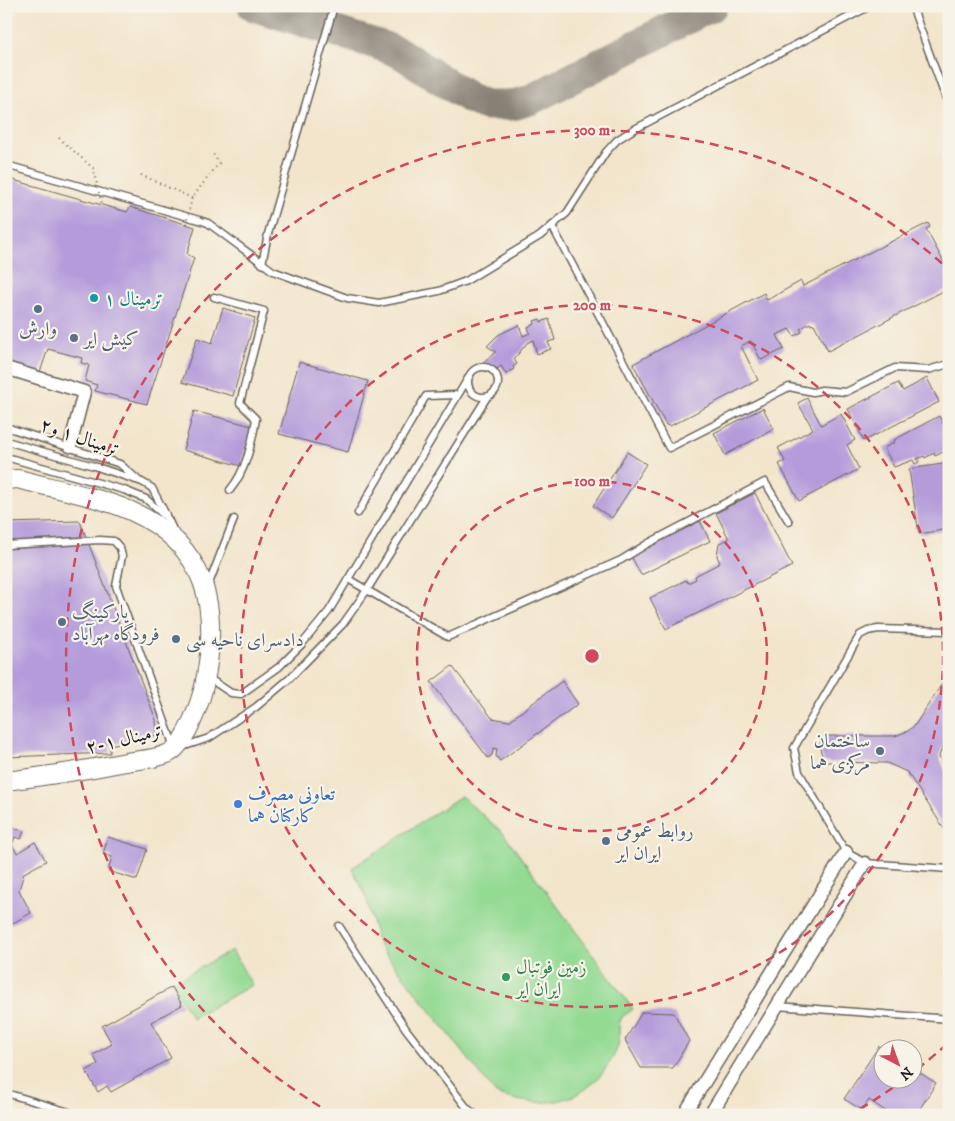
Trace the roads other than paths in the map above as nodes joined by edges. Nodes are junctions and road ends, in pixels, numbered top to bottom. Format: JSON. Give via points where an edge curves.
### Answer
{"nodes":[{"id":1,"x":334,"y":6,"type":"edge"},
{"id":2,"x":870,"y":6,"type":"edge"},
{"id":3,"x":912,"y":6,"type":"edge"},
{"id":4,"x":949,"y":107,"type":"edge"},
{"id":5,"x":6,"y":165,"type":"edge"},
{"id":6,"x":552,"y":226,"type":"junction"},
{"id":7,"x":262,"y":264,"type":"junction"},
{"id":8,"x":214,"y":297,"type":"dead end"},
{"id":9,"x":949,"y":364,"type":"edge"},
{"id":10,"x":6,"y":368,"type":"edge"},
{"id":11,"x":470,"y":375,"type":"junction"},
{"id":12,"x":457,"y":395,"type":"junction"},
{"id":13,"x":487,"y":397,"type":"junction"},
{"id":14,"x":6,"y":427,"type":"edge"},
{"id":15,"x":6,"y":441,"type":"edge"},
{"id":16,"x":70,"y":446,"type":"junction"},
{"id":17,"x":6,"y":457,"type":"edge"},
{"id":18,"x":6,"y":480,"type":"edge"},
{"id":19,"x":140,"y":481,"type":"junction"},
{"id":20,"x":230,"y":490,"type":"dead end"},
{"id":21,"x":358,"y":513,"type":"dead end"},
{"id":22,"x":168,"y":519,"type":"junction"},
{"id":23,"x":234,"y":519,"type":"dead end"},
{"id":24,"x":789,"y":522,"type":"dead end"},
{"id":25,"x":6,"y":545,"type":"edge"},
{"id":26,"x":182,"y":549,"type":"junction"},
{"id":27,"x":348,"y":579,"type":"junction"},
{"id":28,"x":206,"y":589,"type":"junction"},
{"id":29,"x":367,"y":590,"type":"junction"},
{"id":30,"x":949,"y":631,"type":"edge"},
{"id":31,"x":206,"y":676,"type":"junction"},
{"id":32,"x":175,"y":749,"type":"junction"},
{"id":33,"x":6,"y":781,"type":"edge"},
{"id":34,"x":846,"y":852,"type":"junction"},
{"id":35,"x":865,"y":863,"type":"junction"},
{"id":36,"x":949,"y":869,"type":"edge"},
{"id":37,"x":339,"y":926,"type":"dead end"},
{"id":38,"x":776,"y":1006,"type":"junction"},
{"id":39,"x":949,"y":1019,"type":"edge"},
{"id":40,"x":6,"y":1093,"type":"edge"},
{"id":41,"x":79,"y":1115,"type":"edge"},
{"id":42,"x":476,"y":1115,"type":"edge"},
{"id":43,"x":684,"y":1115,"type":"edge"},
{"id":44,"x":710,"y":1115,"type":"edge"}],
"edges":[{"from":1,"to":7,"type":"lane"},
{"from":2,"to":6,"type":"lane","via":[[617,140],[567,213]]},
{"from":3,"to":4,"type":"lane"},
{"from":5,"to":7,"type":"lane","via":[[208,223]]},
{"from":6,"to":7,"type":"lane","via":[[466,281],[439,291],[379,303],[347,298]]},
{"from":6,"to":9,"type":"lane","via":[[668,448],[789,387],[814,392],[846,392],[895,368],[928,370]]},
{"from":8,"to":20,"type":"lane","via":[[264,311],[240,403],[256,419],[252,442],[238,480]]},
{"from":10,"to":16,"type":"street","via":[[84,392]]},
{"from":11,"to":12,"type":"lane"},
{"from":11,"to":13,"type":"lane","via":[[468,386],[471,392]]},
{"from":11,"to":13,"type":"lane","via":[[474,370],[485,367],[495,373],[496,390]]},
{"from":12,"to":21,"type":"lane","via":[[426,396]]},
{"from":12,"to":27,"type":"lane"},
{"from":13,"to":29,"type":"lane"},
{"from":14,"to":16,"type":"lane","name":"ترمینال ۱ و۲"},
{"from":15,"to":19,"type":"lane"},
{"from":16,"to":19,"type":"lane","name":"ترمینال ۱ و۲","via":[[120,464]]},
{"from":17,"to":22,"type":"lane","via":[[124,490],[146,499]]},
{"from":18,"to":26,"type":"main road","name":"ترمینال ۱-۲","via":[[18,479],[130,511],[154,523]]},
{"from":19,"to":22,"type":"lane","name":"ترمینال ۱ و۲","via":[[152,488]]},
{"from":22,"to":26,"type":"lane","name":"ترمینال ۱ و۲"},
{"from":23,"to":28,"type":"lane"},
{"from":24,"to":29,"type":"lane","via":[[765,482],[622,560],[448,637]]},
{"from":25,"to":32,"type":"lane","via":[[100,540],[114,541],[120,548],[122,556],[116,586]]},
{"from":26,"to":28,"type":"main road","name":"ترمینال ۱-۲"},
{"from":27,"to":29,"type":"lane"},
{"from":27,"to":31,"type":"lane","via":[[302,644],[279,667],[241,694],[231,693]]},
{"from":28,"to":31,"type":"main road","name":"ترمینال ۱-۲","via":[[210,625]]},
{"from":29,"to":32,"type":"lane","via":[[343,624],[314,656],[256,706],[209,738]]},
{"from":30,"to":34,"type":"lane","via":[[878,629],[860,636],[794,748],[799,772]]},
{"from":31,"to":32,"type":"main road","name":"ترمینال ۱-۲","via":[[194,716]]},
{"from":32,"to":33,"type":"main road","name":"ترمینال ۱-۲","via":[[167,754],[117,764]]},
{"from":34,"to":35,"type":"lane"},
{"from":34,"to":43,"type":"street"},
{"from":35,"to":36,"type":"lane"},
{"from":35,"to":38,"type":"street"},
{"from":37,"to":42,"type":"lane","via":[[406,1029],[467,1108]]},
{"from":38,"to":39,"type":"lane"},
{"from":38,"to":44,"type":"street"},
{"from":40,"to":41,"type":"lane"}]}
